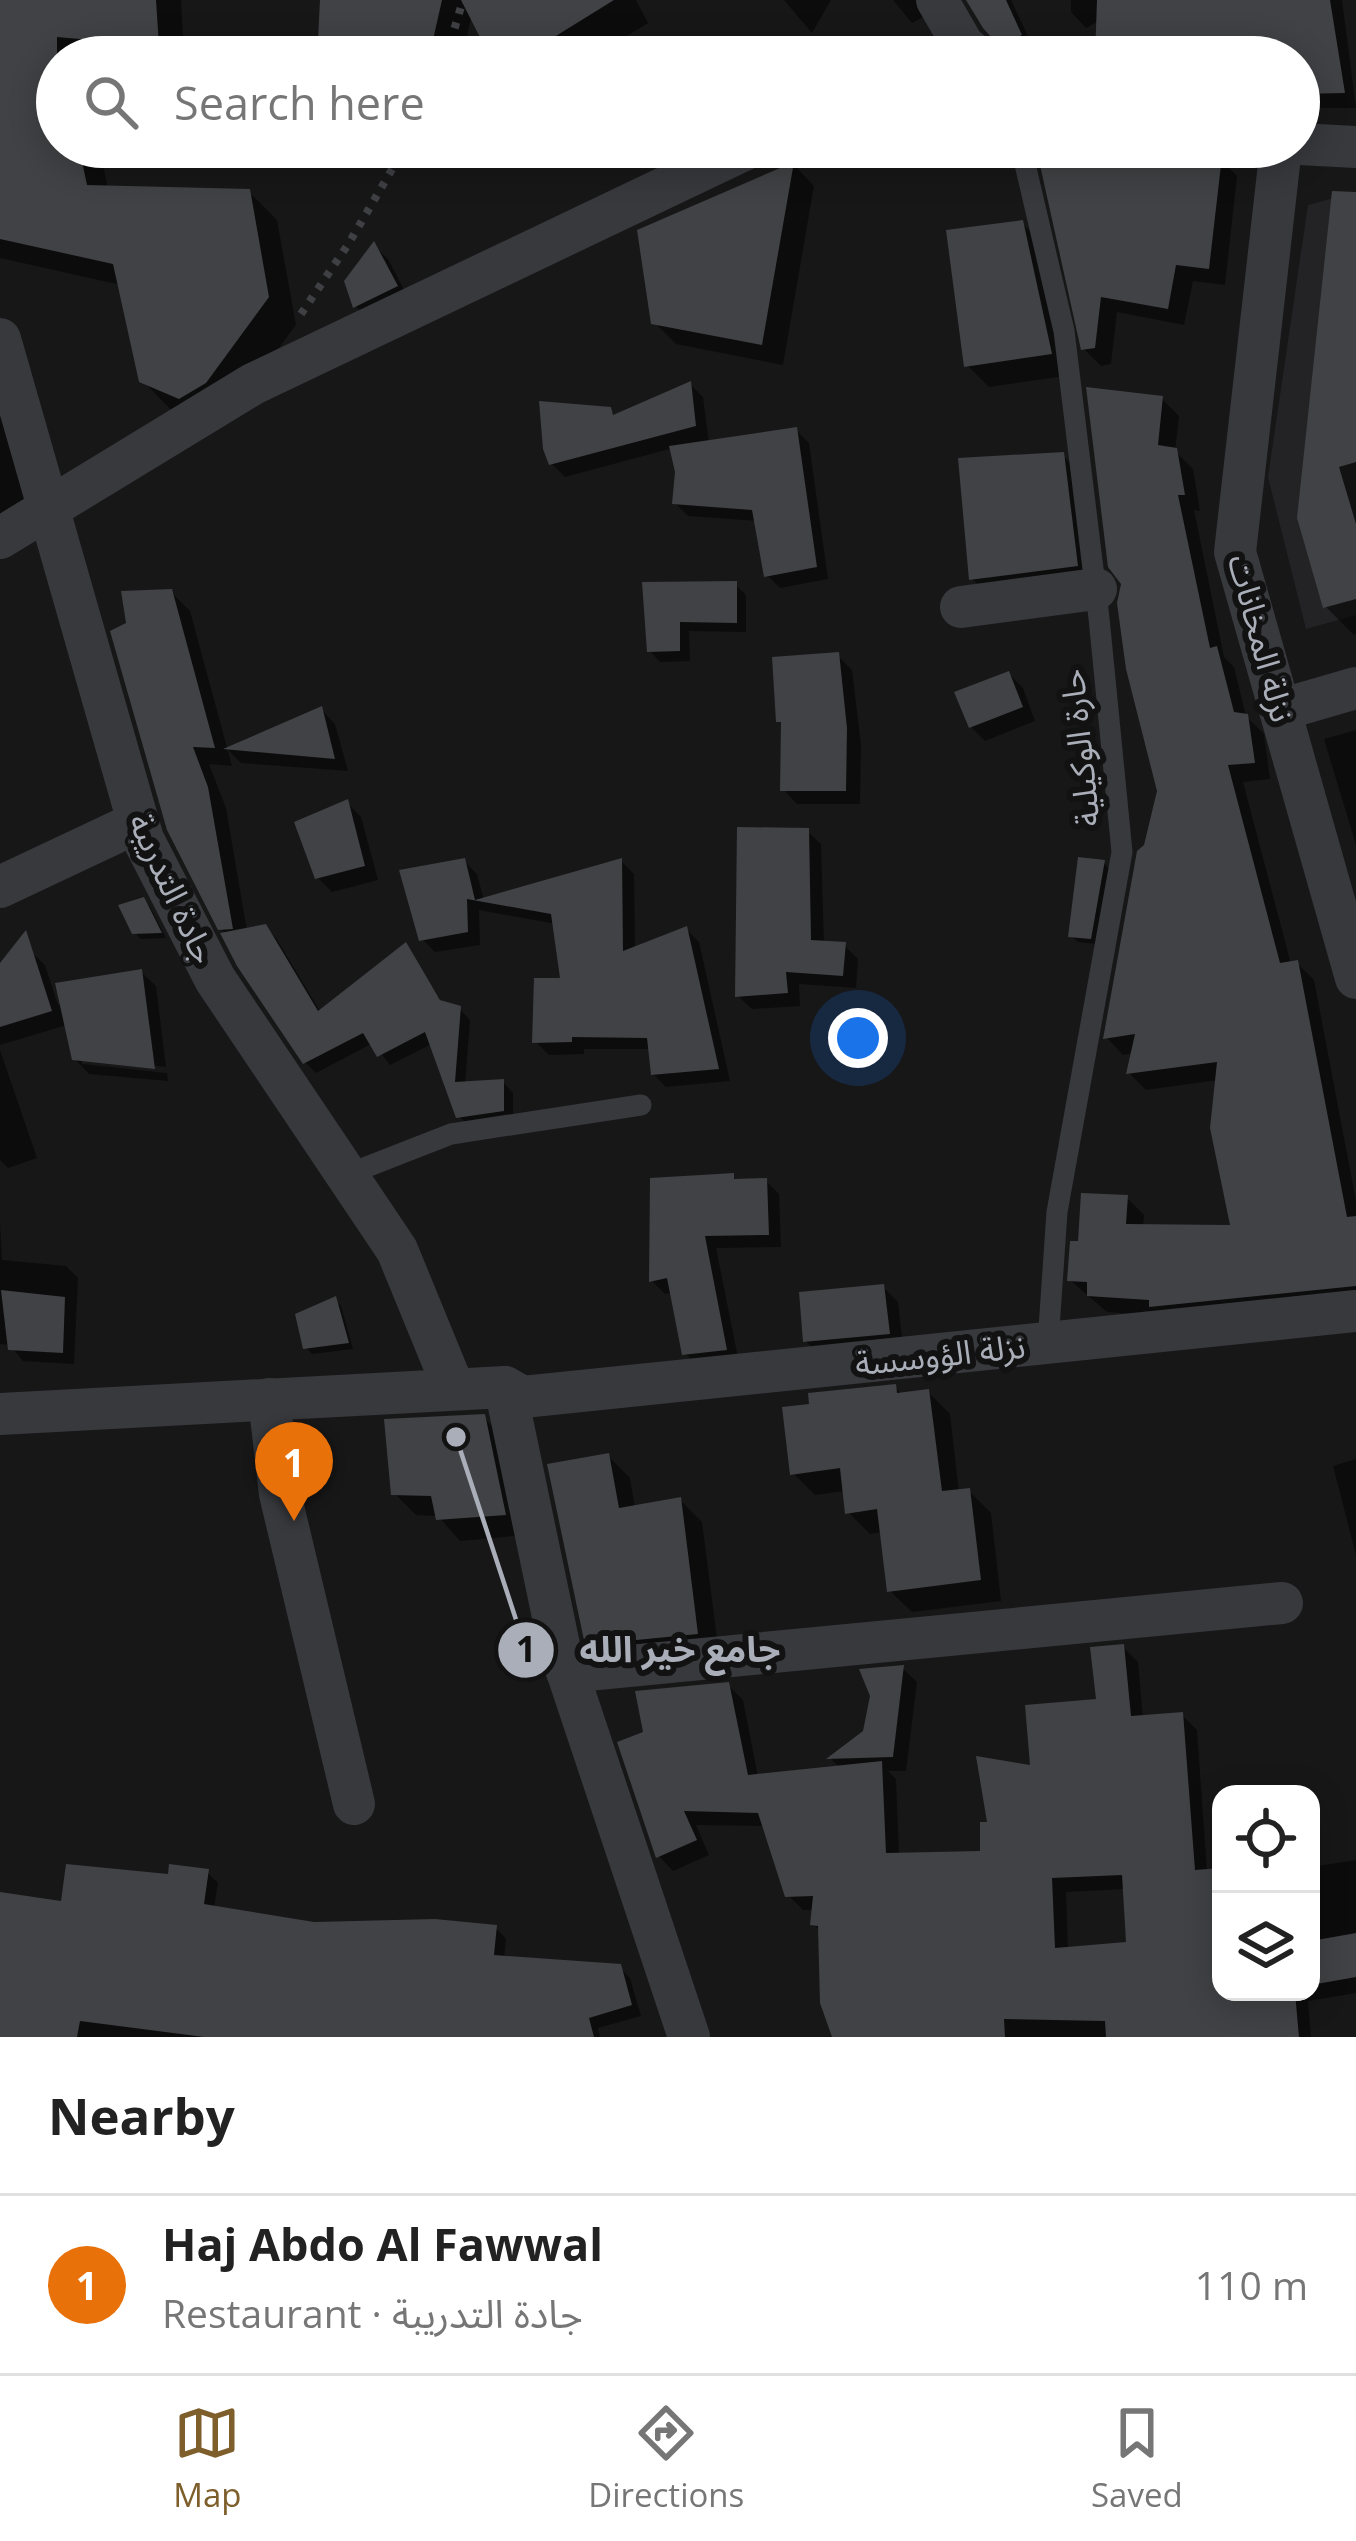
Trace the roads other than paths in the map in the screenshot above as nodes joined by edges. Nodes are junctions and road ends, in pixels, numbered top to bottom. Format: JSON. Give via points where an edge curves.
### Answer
{"nodes":[{"id":1,"x":938,"y":0,"type":"edge"},
{"id":2,"x":953,"y":36,"type":"edge"},
{"id":3,"x":1320,"y":145,"type":"edge"},
{"id":4,"x":1356,"y":147,"type":"edge"},
{"id":5,"x":706,"y":168,"type":"edge"},
{"id":6,"x":1027,"y":168,"type":"edge"},
{"id":7,"x":1279,"y":168,"type":"edge"},
{"id":8,"x":0,"y":339,"type":"edge"},
{"id":9,"x":49,"y":508,"type":"junction"},
{"id":10,"x":0,"y":538,"type":"edge"},
{"id":11,"x":1096,"y":589,"type":"junction"},
{"id":12,"x":961,"y":607,"type":"dead end"},
{"id":13,"x":1356,"y":688,"type":"edge"},
{"id":14,"x":1280,"y":710,"type":"junction"},
{"id":15,"x":138,"y":822,"type":"junction"},
{"id":16,"x":0,"y":887,"type":"edge"},
{"id":17,"x":1356,"y":978,"type":"edge"},
{"id":18,"x":641,"y":1105,"type":"dead end"},
{"id":19,"x":346,"y":1175,"type":"junction"},
{"id":20,"x":1356,"y":1311,"type":"edge"},
{"id":21,"x":1048,"y":1343,"type":"junction"},
{"id":22,"x":454,"y":1389,"type":"junction"},
{"id":23,"x":514,"y":1392,"type":"junction"},
{"id":24,"x":269,"y":1399,"type":"junction"},
{"id":25,"x":0,"y":1414,"type":"edge"},
{"id":26,"x":1282,"y":1604,"type":"dead end"},
{"id":27,"x":567,"y":1672,"type":"junction"},
{"id":28,"x":354,"y":1804,"type":"dead end"},
{"id":29,"x":689,"y":2037,"type":"edge"}],
"edges":[{"from":1,"to":2,"type":"street"},
{"from":3,"to":4,"type":"street"},
{"from":5,"to":9,"type":"street","via":[[253,384]]},
{"from":6,"to":11,"type":"lane","name":"حارة الوكيلية","via":[[1064,331]]},
{"from":7,"to":14,"type":"street","name":"نزلة المخانات","via":[[1235,552]]},
{"from":8,"to":9,"type":"street","name":"جادة التدريبة"},
{"from":9,"to":10,"type":"street"},
{"from":9,"to":15,"type":"street","name":"جادة التدريبة"},
{"from":11,"to":12,"type":"street"},
{"from":11,"to":21,"type":"lane","name":"حارة الوكيلية","via":[[1122,852],[1057,1212]]},
{"from":13,"to":14,"type":"street"},
{"from":14,"to":17,"type":"street","name":"نزلة المخانات"},
{"from":15,"to":16,"type":"street"},
{"from":15,"to":19,"type":"street","name":"جادة التدريبة","via":[[215,979]]},
{"from":18,"to":19,"type":"lane","via":[[451,1134]]},
{"from":19,"to":22,"type":"street","name":"جادة التدريبة","via":[[398,1250]]},
{"from":20,"to":21,"type":"street","name":"نزلة الؤوسسة"},
{"from":21,"to":23,"type":"street","name":"نزلة الؤوسسة"},
{"from":22,"to":23,"type":"street","name":"نزلة الؤوسسة"},
{"from":22,"to":24,"type":"street","name":"نزلة الؤوسسة"},
{"from":23,"to":27,"type":"street"},
{"from":24,"to":25,"type":"street","name":"نزلة الؤوسسة"},
{"from":24,"to":28,"type":"street","via":[[280,1494]]},
{"from":26,"to":27,"type":"street"},
{"from":27,"to":29,"type":"street"}]}
